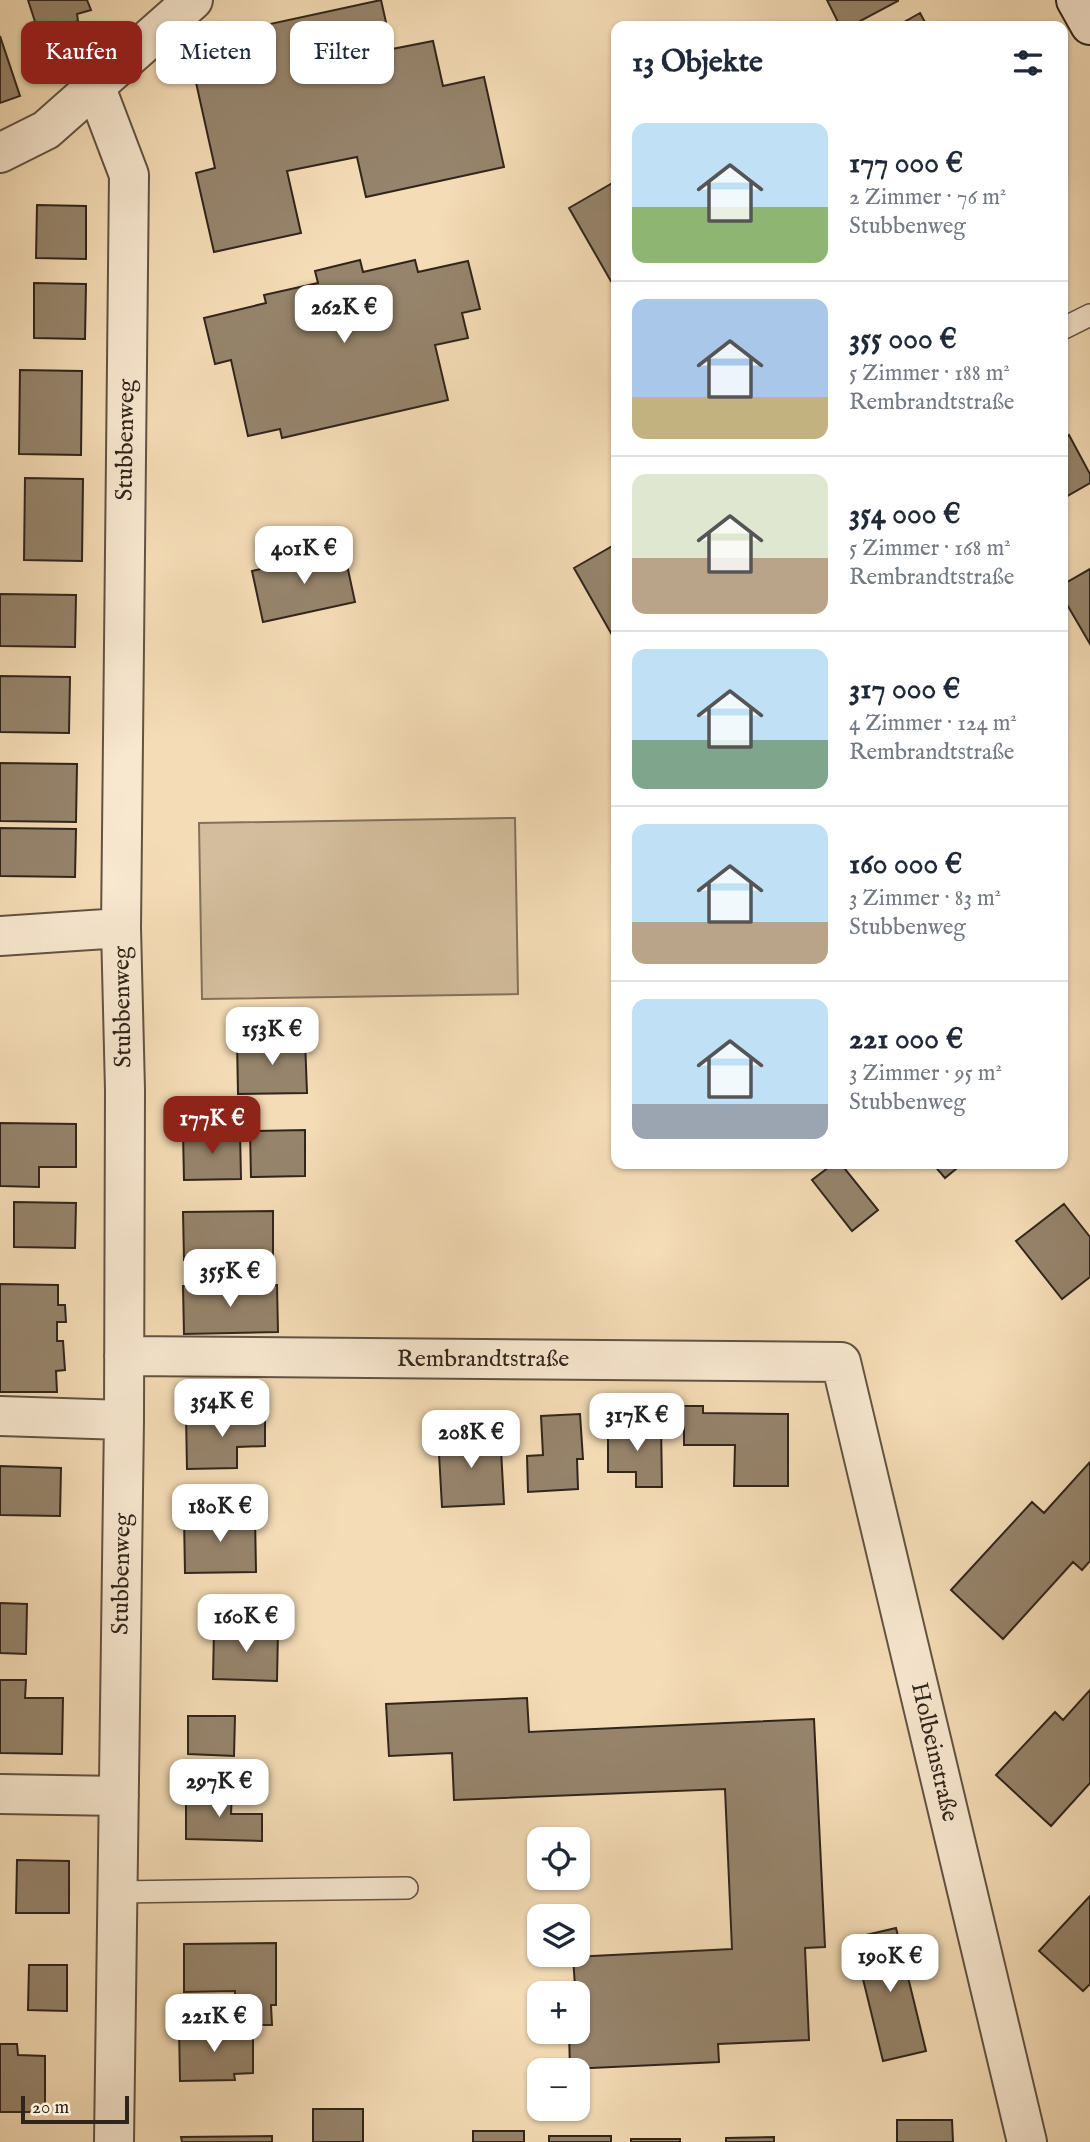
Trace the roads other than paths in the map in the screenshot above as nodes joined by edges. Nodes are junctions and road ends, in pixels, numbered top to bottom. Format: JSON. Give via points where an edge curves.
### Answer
{"nodes":[{"id":1,"x":193,"y":0,"type":"edge"},
{"id":2,"x":1076,"y":0,"type":"edge"},
{"id":3,"x":1090,"y":25,"type":"edge"},
{"id":4,"x":96,"y":88,"type":"junction"},
{"id":5,"x":0,"y":153,"type":"edge"},
{"id":6,"x":1090,"y":315,"type":"edge"},
{"id":7,"x":1068,"y":326,"type":"edge"},
{"id":8,"x":121,"y":928,"type":"junction"},
{"id":9,"x":0,"y":936,"type":"edge"},
{"id":10,"x":124,"y":1356,"type":"junction"},
{"id":11,"x":841,"y":1362,"type":"joint"},
{"id":12,"x":0,"y":1416,"type":"edge"},
{"id":13,"x":124,"y":1420,"type":"junction"},
{"id":14,"x":0,"y":1794,"type":"edge"},
{"id":15,"x":119,"y":1796,"type":"junction"},
{"id":16,"x":407,"y":1888,"type":"dead end"},
{"id":17,"x":117,"y":1892,"type":"junction"},
{"id":18,"x":114,"y":2142,"type":"edge"},
{"id":19,"x":1027,"y":2142,"type":"edge"}],
"edges":[{"from":1,"to":4,"type":"street"},
{"from":2,"to":3,"type":"street"},
{"from":4,"to":5,"type":"street","via":[[46,130]]},
{"from":4,"to":8,"type":"street","name":"Stubbenweg","via":[[129,175]]},
{"from":6,"to":7,"type":"lane"},
{"from":8,"to":9,"type":"street"},
{"from":8,"to":10,"type":"street","name":"Stubbenweg"},
{"from":10,"to":11,"type":"street","name":"Rembrandtstraße"},
{"from":10,"to":13,"type":"street","name":"Stubbenweg"},
{"from":11,"to":19,"type":"street","name":"Holbeinstraße"},
{"from":12,"to":13,"type":"street"},
{"from":13,"to":15,"type":"street","name":"Stubbenweg"},
{"from":14,"to":15,"type":"street"},
{"from":15,"to":17,"type":"street","name":"Stubbenweg"},
{"from":16,"to":17,"type":"lane"},
{"from":17,"to":18,"type":"street","name":"Stubbenweg"}]}
